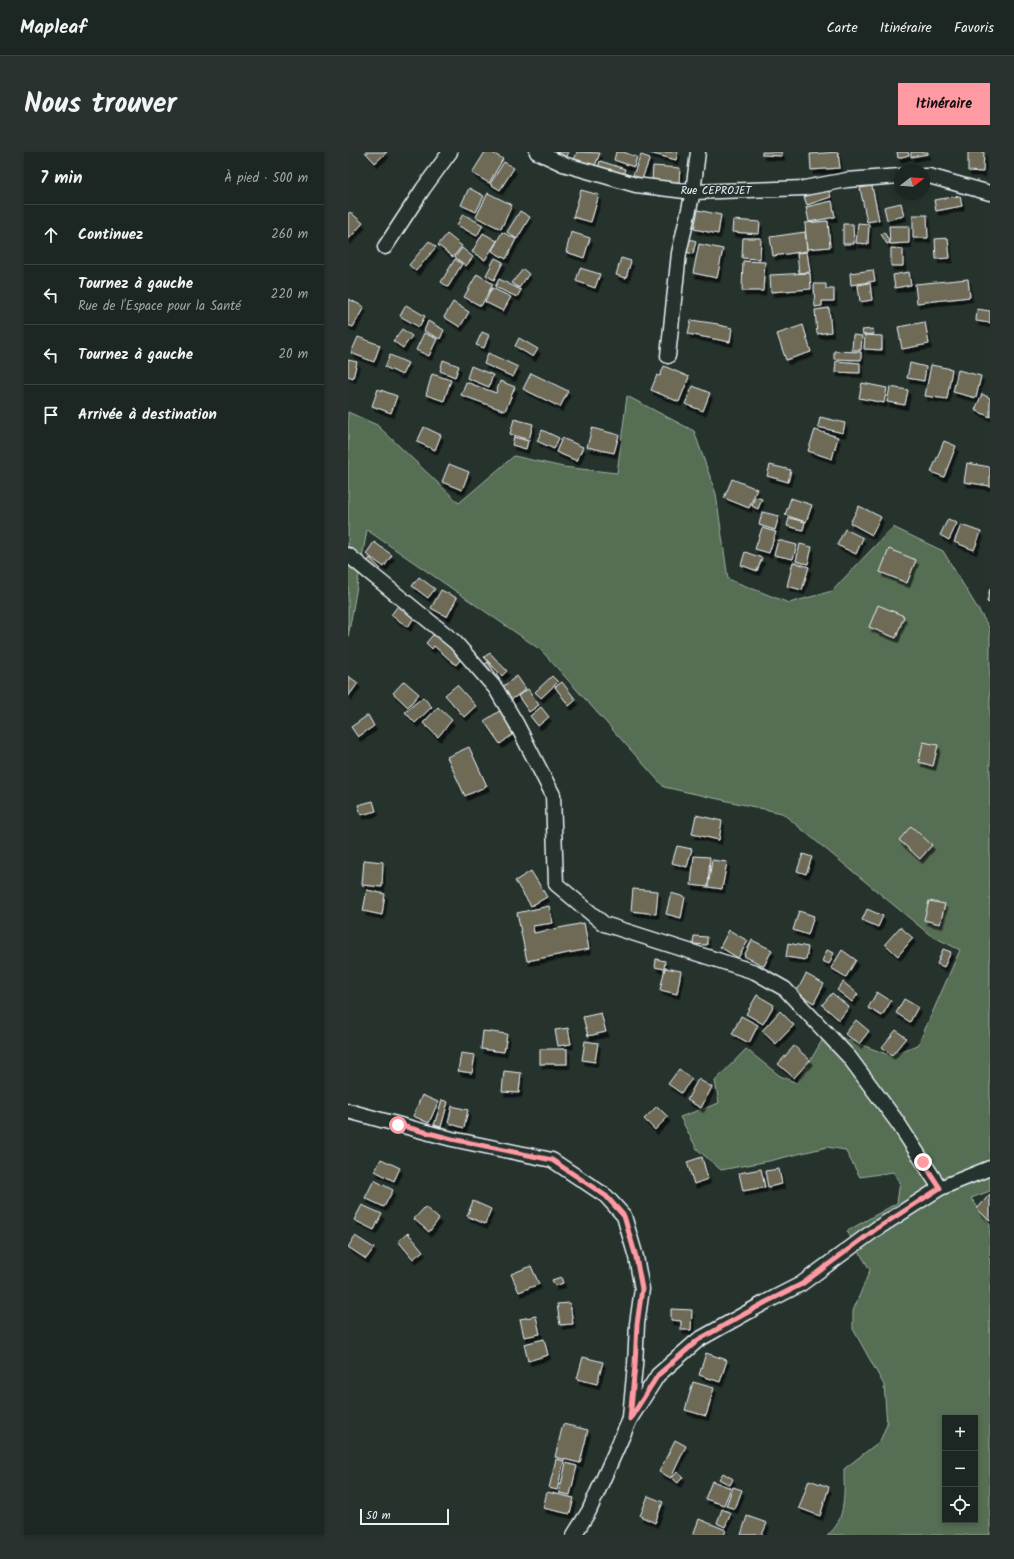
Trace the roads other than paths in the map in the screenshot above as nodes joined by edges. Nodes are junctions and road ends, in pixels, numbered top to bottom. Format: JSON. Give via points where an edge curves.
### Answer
{"nodes":[{"id":1,"x":450,"y":152,"type":"edge"},
{"id":2,"x":537,"y":152,"type":"edge"},
{"id":3,"x":698,"y":152,"type":"edge"},
{"id":4,"x":894,"y":176,"type":"edge"},
{"id":5,"x":930,"y":176,"type":"edge"},
{"id":6,"x":693,"y":192,"type":"junction"},
{"id":7,"x":990,"y":193,"type":"edge"},
{"id":8,"x":384,"y":246,"type":"dead end"},
{"id":9,"x":668,"y":356,"type":"dead end"},
{"id":10,"x":348,"y":555,"type":"edge"},
{"id":11,"x":348,"y":1111,"type":"edge"},
{"id":12,"x":990,"y":1168,"type":"edge"},
{"id":13,"x":940,"y":1188,"type":"junction"},
{"id":14,"x":630,"y":1419,"type":"junction"},
{"id":15,"x":574,"y":1535,"type":"edge"}],
"edges":[{"from":1,"to":8,"type":"street"},
{"from":2,"to":6,"type":"street","name":"Rue CEPROJET","via":[[563,164],[636,186]]},
{"from":3,"to":6,"type":"street"},
{"from":4,"to":6,"type":"street","name":"Rue CEPROJET","via":[[847,180],[804,188]]},
{"from":5,"to":7,"type":"street"},
{"from":6,"to":9,"type":"street","via":[[679,253]]},
{"from":10,"to":13,"type":"street","via":[[455,642],[496,689],[553,795],[556,884],[604,924],[754,972],[785,989],[849,1057],[898,1123]]},
{"from":11,"to":14,"type":"street","via":[[452,1139],[552,1160],[606,1196],[624,1216],[642,1289]]},
{"from":12,"to":13,"type":"street"},
{"from":13,"to":14,"type":"street","via":[[876,1229],[802,1284],[698,1340],[658,1375]]},
{"from":14,"to":15,"type":"street","via":[[589,1511]]}]}
